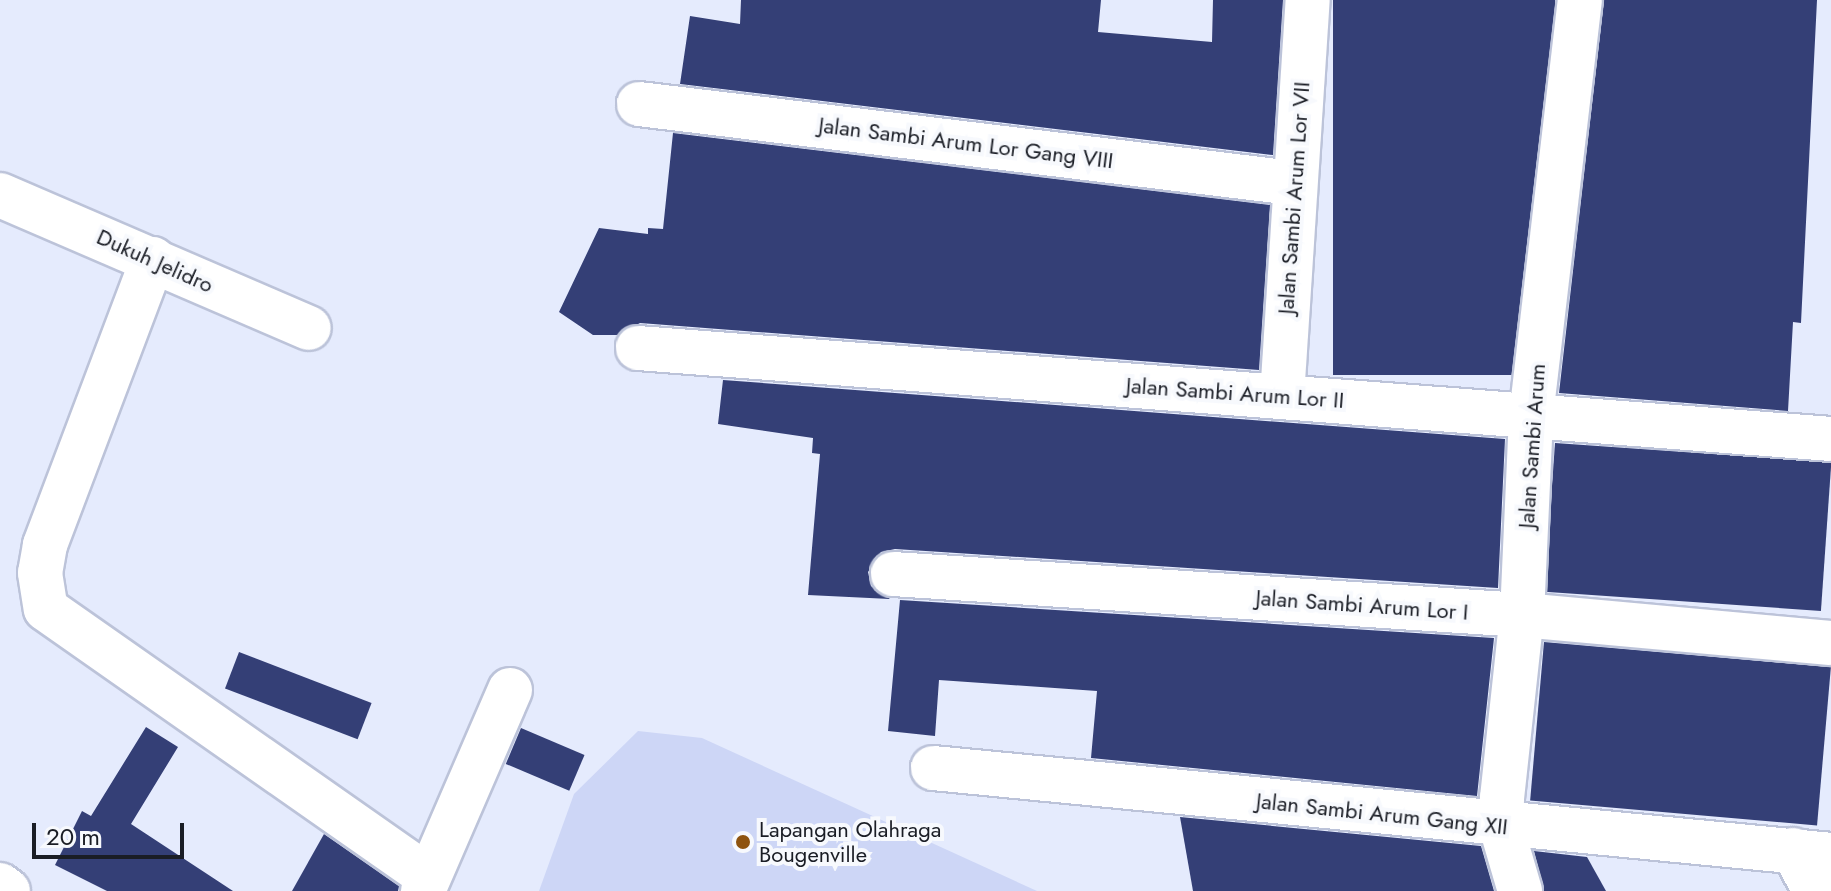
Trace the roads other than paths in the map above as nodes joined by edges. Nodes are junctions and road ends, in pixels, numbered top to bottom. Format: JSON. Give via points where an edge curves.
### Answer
{"nodes":[{"id":1,"x":1308,"y":0,"type":"edge"},
{"id":2,"x":1580,"y":0,"type":"edge"},
{"id":3,"x":639,"y":104,"type":"dead end"},
{"id":4,"x":1293,"y":183,"type":"junction"},
{"id":5,"x":0,"y":195,"type":"edge"},
{"id":6,"x":153,"y":259,"type":"junction"},
{"id":7,"x":309,"y":328,"type":"dead end"},
{"id":8,"x":638,"y":348,"type":"dead end"},
{"id":9,"x":1282,"y":397,"type":"junction"},
{"id":10,"x":1531,"y":416,"type":"junction"},
{"id":11,"x":1831,"y":439,"type":"edge"},
{"id":12,"x":893,"y":574,"type":"dead end"},
{"id":13,"x":1522,"y":615,"type":"junction"},
{"id":14,"x":1831,"y":643,"type":"edge"},
{"id":15,"x":510,"y":690,"type":"dead end"},
{"id":16,"x":933,"y":768,"type":"dead end"},
{"id":17,"x":1501,"y":826,"type":"junction"},
{"id":18,"x":1812,"y":853,"type":"edge"},
{"id":19,"x":426,"y":884,"type":"edge"},
{"id":20,"x":0,"y":885,"type":"edge"},
{"id":21,"x":8,"y":891,"type":"edge"},
{"id":22,"x":1520,"y":891,"type":"edge"},
{"id":23,"x":1815,"y":891,"type":"edge"}],
"edges":[{"from":1,"to":4,"type":"street","name":"Jalan Sambi Arum Lor VII"},
{"from":2,"to":10,"type":"street","name":"Jalan Sambi Arum"},
{"from":3,"to":4,"type":"street","name":"Jalan Sambi Arum Lor Gang VIII"},
{"from":4,"to":9,"type":"street","name":"Jalan Sambi Arum Lor VII"},
{"from":5,"to":6,"type":"street","name":"Dukuh Jelidro"},
{"from":6,"to":7,"type":"street","name":"Dukuh Jelidro"},
{"from":6,"to":19,"type":"street","via":[[45,545],[40,573],[46,609]]},
{"from":8,"to":9,"type":"street","name":"Jalan Sambi Arum Lor II"},
{"from":9,"to":10,"type":"street","name":"Jalan Sambi Arum Lor II"},
{"from":10,"to":11,"type":"street","name":"Jalan Sambi Arum Lor II"},
{"from":10,"to":13,"type":"street","name":"Jalan Sambi Arum"},
{"from":12,"to":13,"type":"street","name":"Jalan Sambi Arum Lor I"},
{"from":13,"to":14,"type":"street","name":"Jalan Sambi Arum Lor I"},
{"from":13,"to":17,"type":"street","name":"Jalan Sambi Arum"},
{"from":15,"to":19,"type":"street"},
{"from":16,"to":17,"type":"street","name":"Jalan Sambi Arum Gang XII"},
{"from":17,"to":18,"type":"street","name":"Jalan Sambi Arum Gang XII"},
{"from":17,"to":22,"type":"street","name":"Jalan Sambi Arum"},
{"from":18,"to":23,"type":"street"},
{"from":20,"to":21,"type":"street"}]}
